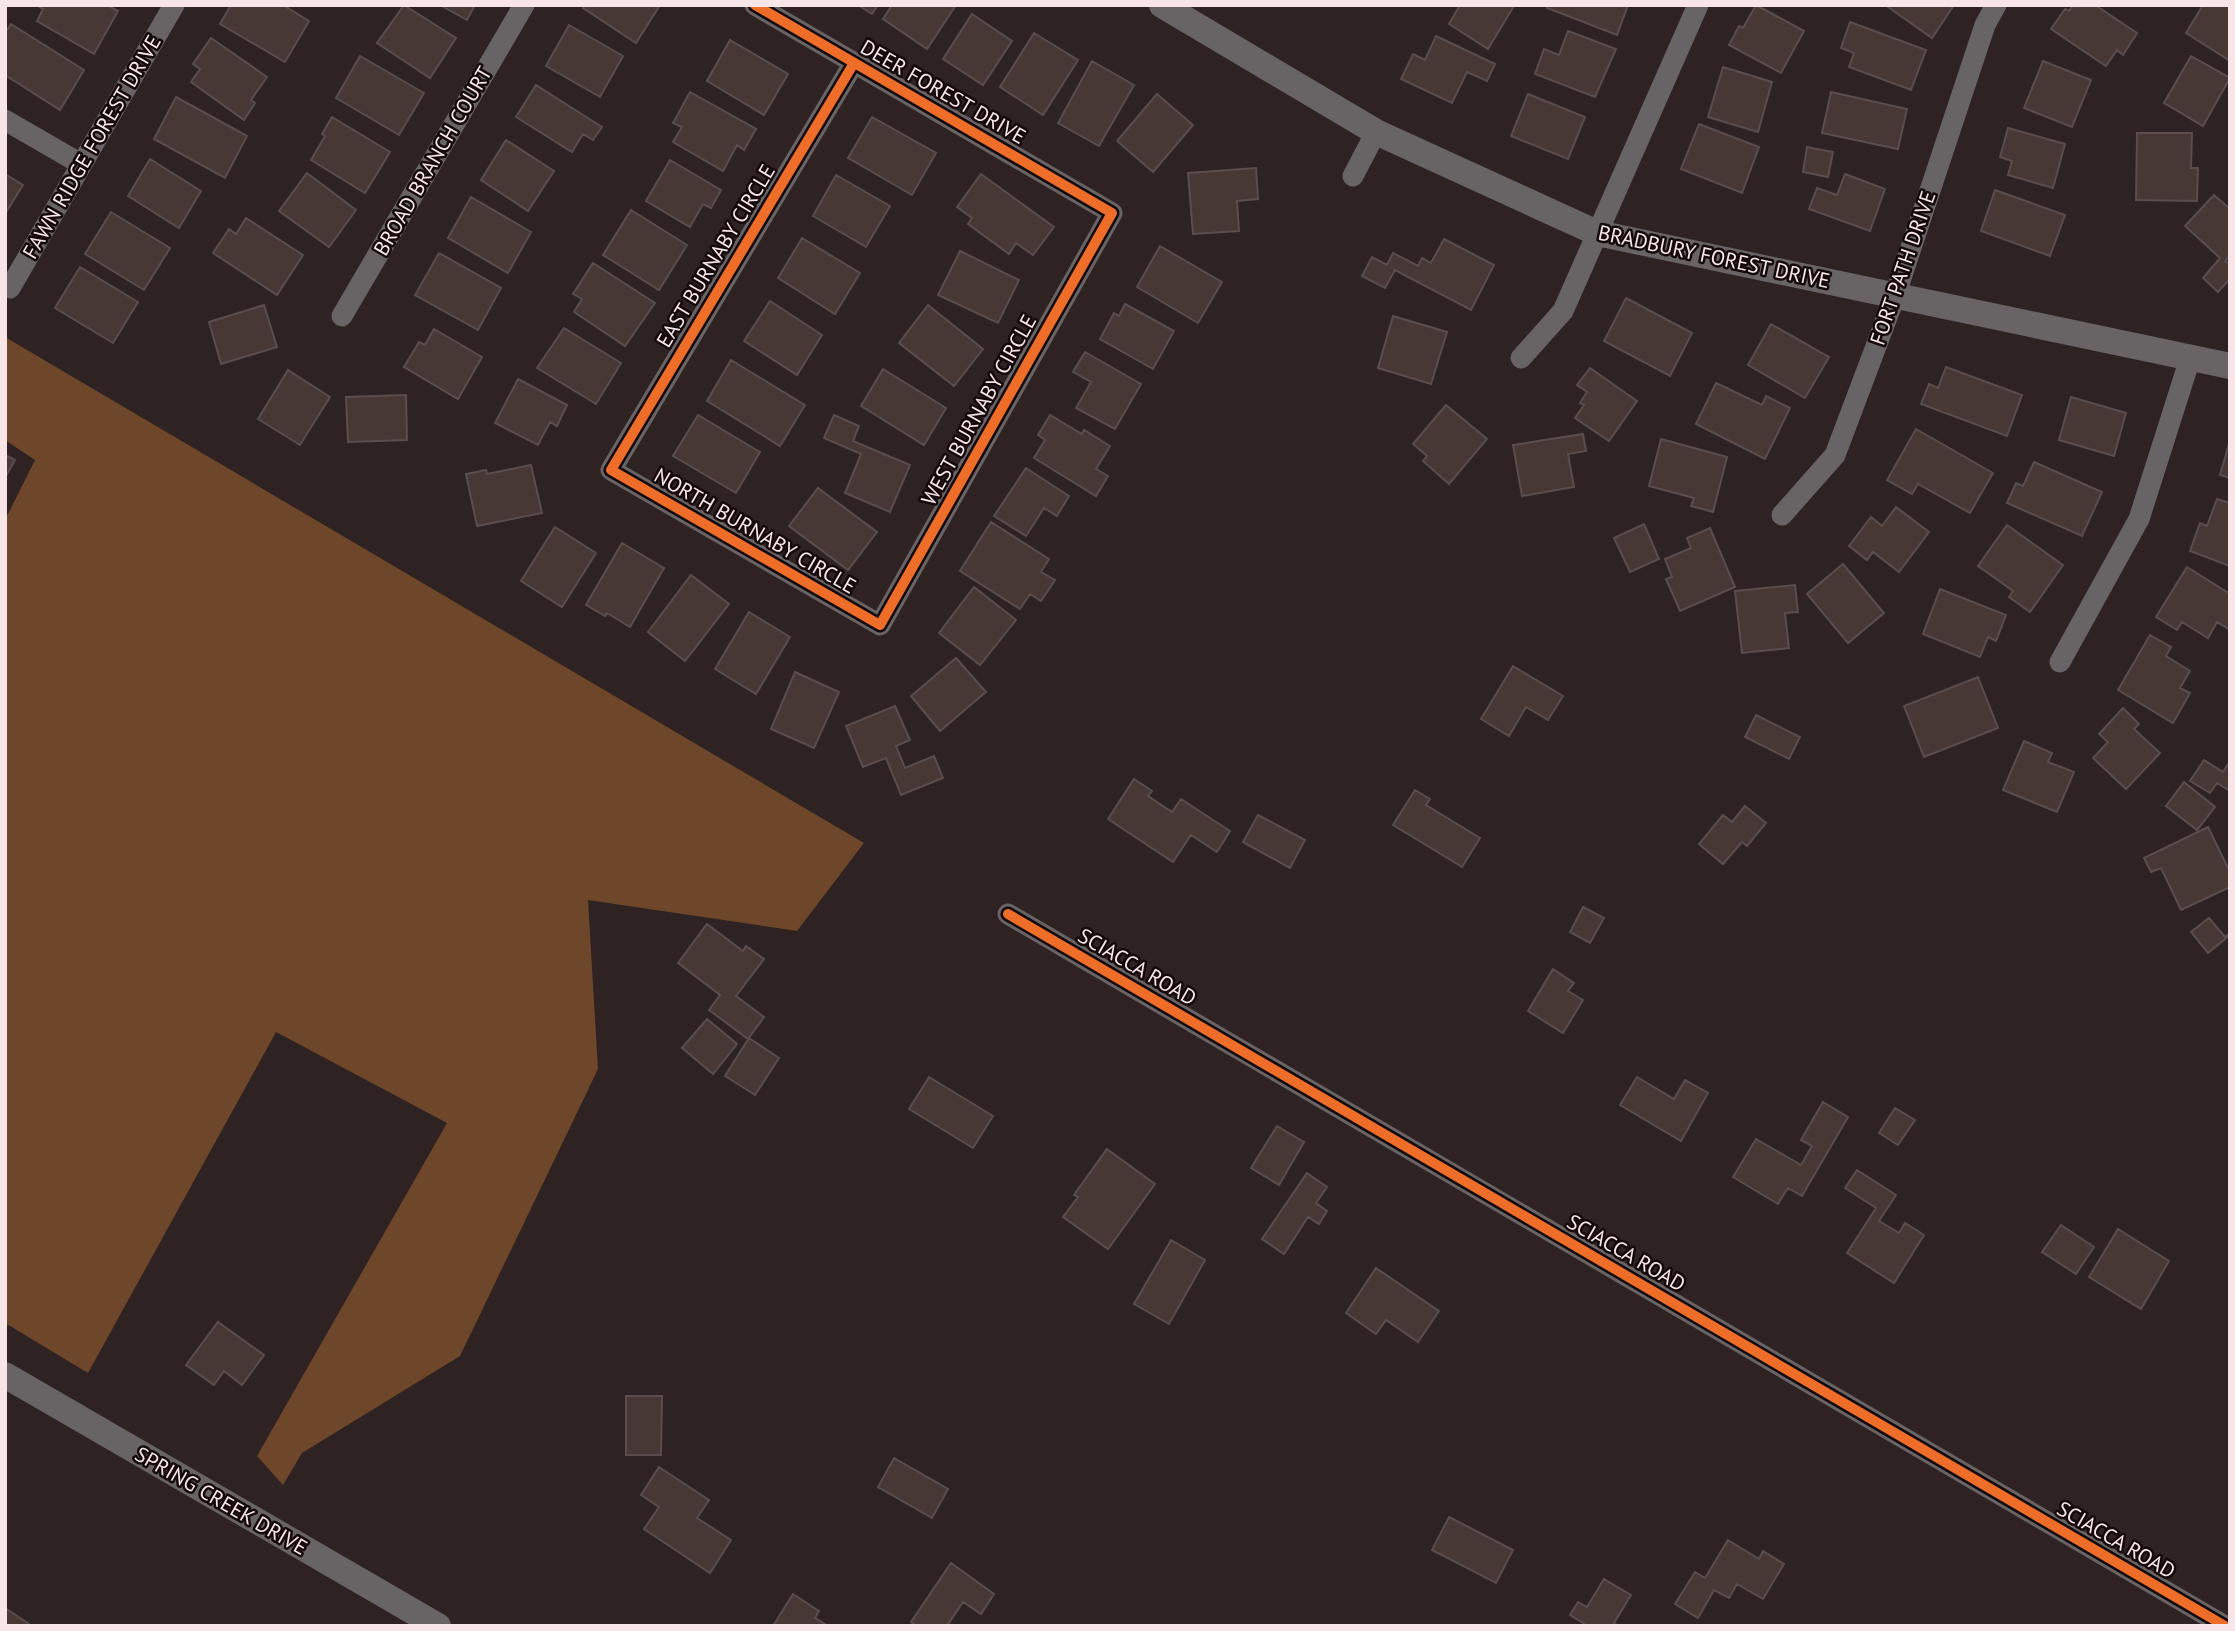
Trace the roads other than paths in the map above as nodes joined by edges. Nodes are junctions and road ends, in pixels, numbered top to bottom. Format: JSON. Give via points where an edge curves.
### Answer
{"nodes":[{"id":1,"x":174,"y":5,"type":"edge"},
{"id":2,"x":524,"y":5,"type":"edge"},
{"id":3,"x":755,"y":5,"type":"edge"},
{"id":4,"x":1162,"y":5,"type":"edge"},
{"id":5,"x":1698,"y":5,"type":"edge"},
{"id":6,"x":1996,"y":5,"type":"edge"},
{"id":7,"x":854,"y":63,"type":"junction"},
{"id":8,"x":5,"y":120,"type":"edge"},
{"id":9,"x":1376,"y":132,"type":"junction"},
{"id":10,"x":81,"y":164,"type":"junction"},
{"id":11,"x":1353,"y":176,"type":"dead end"},
{"id":12,"x":1112,"y":213,"type":"joint"},
{"id":13,"x":1597,"y":233,"type":"junction"},
{"id":14,"x":10,"y":288,"type":"dead end"},
{"id":15,"x":1895,"y":296,"type":"junction"},
{"id":16,"x":342,"y":316,"type":"dead end"},
{"id":17,"x":2180,"y":355,"type":"junction"},
{"id":18,"x":1521,"y":358,"type":"dead end"},
{"id":19,"x":2230,"y":366,"type":"edge"},
{"id":20,"x":611,"y":470,"type":"joint"},
{"id":21,"x":1782,"y":514,"type":"dead end"},
{"id":22,"x":880,"y":625,"type":"joint"},
{"id":23,"x":2060,"y":662,"type":"dead end"},
{"id":24,"x":1008,"y":914,"type":"dead end"},
{"id":25,"x":5,"y":1375,"type":"edge"},
{"id":26,"x":438,"y":1626,"type":"edge"},
{"id":27,"x":2225,"y":1626,"type":"edge"}],
"edges":[{"from":1,"to":10,"type":"street","name":"FAWN RIDGE FOREST DRIVE"},
{"from":2,"to":16,"type":"street","name":"BROAD BRANCH COURT"},
{"from":3,"to":7,"type":"street","name":"DEER FOREST DRIVE"},
{"from":4,"to":9,"type":"street","name":"BRADBURY FOREST DRIVE"},
{"from":5,"to":13,"type":"street"},
{"from":6,"to":15,"type":"street","name":"FORT PATH DRIVE","via":[[1985,25]]},
{"from":7,"to":12,"type":"street","name":"DEER FOREST DRIVE"},
{"from":7,"to":20,"type":"street","name":"EAST BURNABY CIRCLE"},
{"from":8,"to":10,"type":"street"},
{"from":9,"to":11,"type":"street"},
{"from":9,"to":13,"type":"street","name":"BRADBURY FOREST DRIVE"},
{"from":10,"to":14,"type":"street","name":"FAWN RIDGE FOREST DRIVE"},
{"from":12,"to":22,"type":"street","name":"WEST BURNABY CIRCLE"},
{"from":13,"to":15,"type":"street","name":"BRADBURY FOREST DRIVE"},
{"from":13,"to":18,"type":"street","via":[[1563,311]]},
{"from":15,"to":17,"type":"street","name":"BRADBURY FOREST DRIVE"},
{"from":15,"to":21,"type":"street","name":"FORT PATH DRIVE","via":[[1835,455]]},
{"from":17,"to":19,"type":"street","name":"BRADBURY FOREST DRIVE"},
{"from":17,"to":23,"type":"street","via":[[2188,365],[2138,519]]},
{"from":20,"to":22,"type":"street","name":"NORTH BURNABY CIRCLE"},
{"from":24,"to":27,"type":"street","name":"SCIACCA ROAD"},
{"from":25,"to":26,"type":"street","name":"SPRING CREEK DRIVE"}]}
